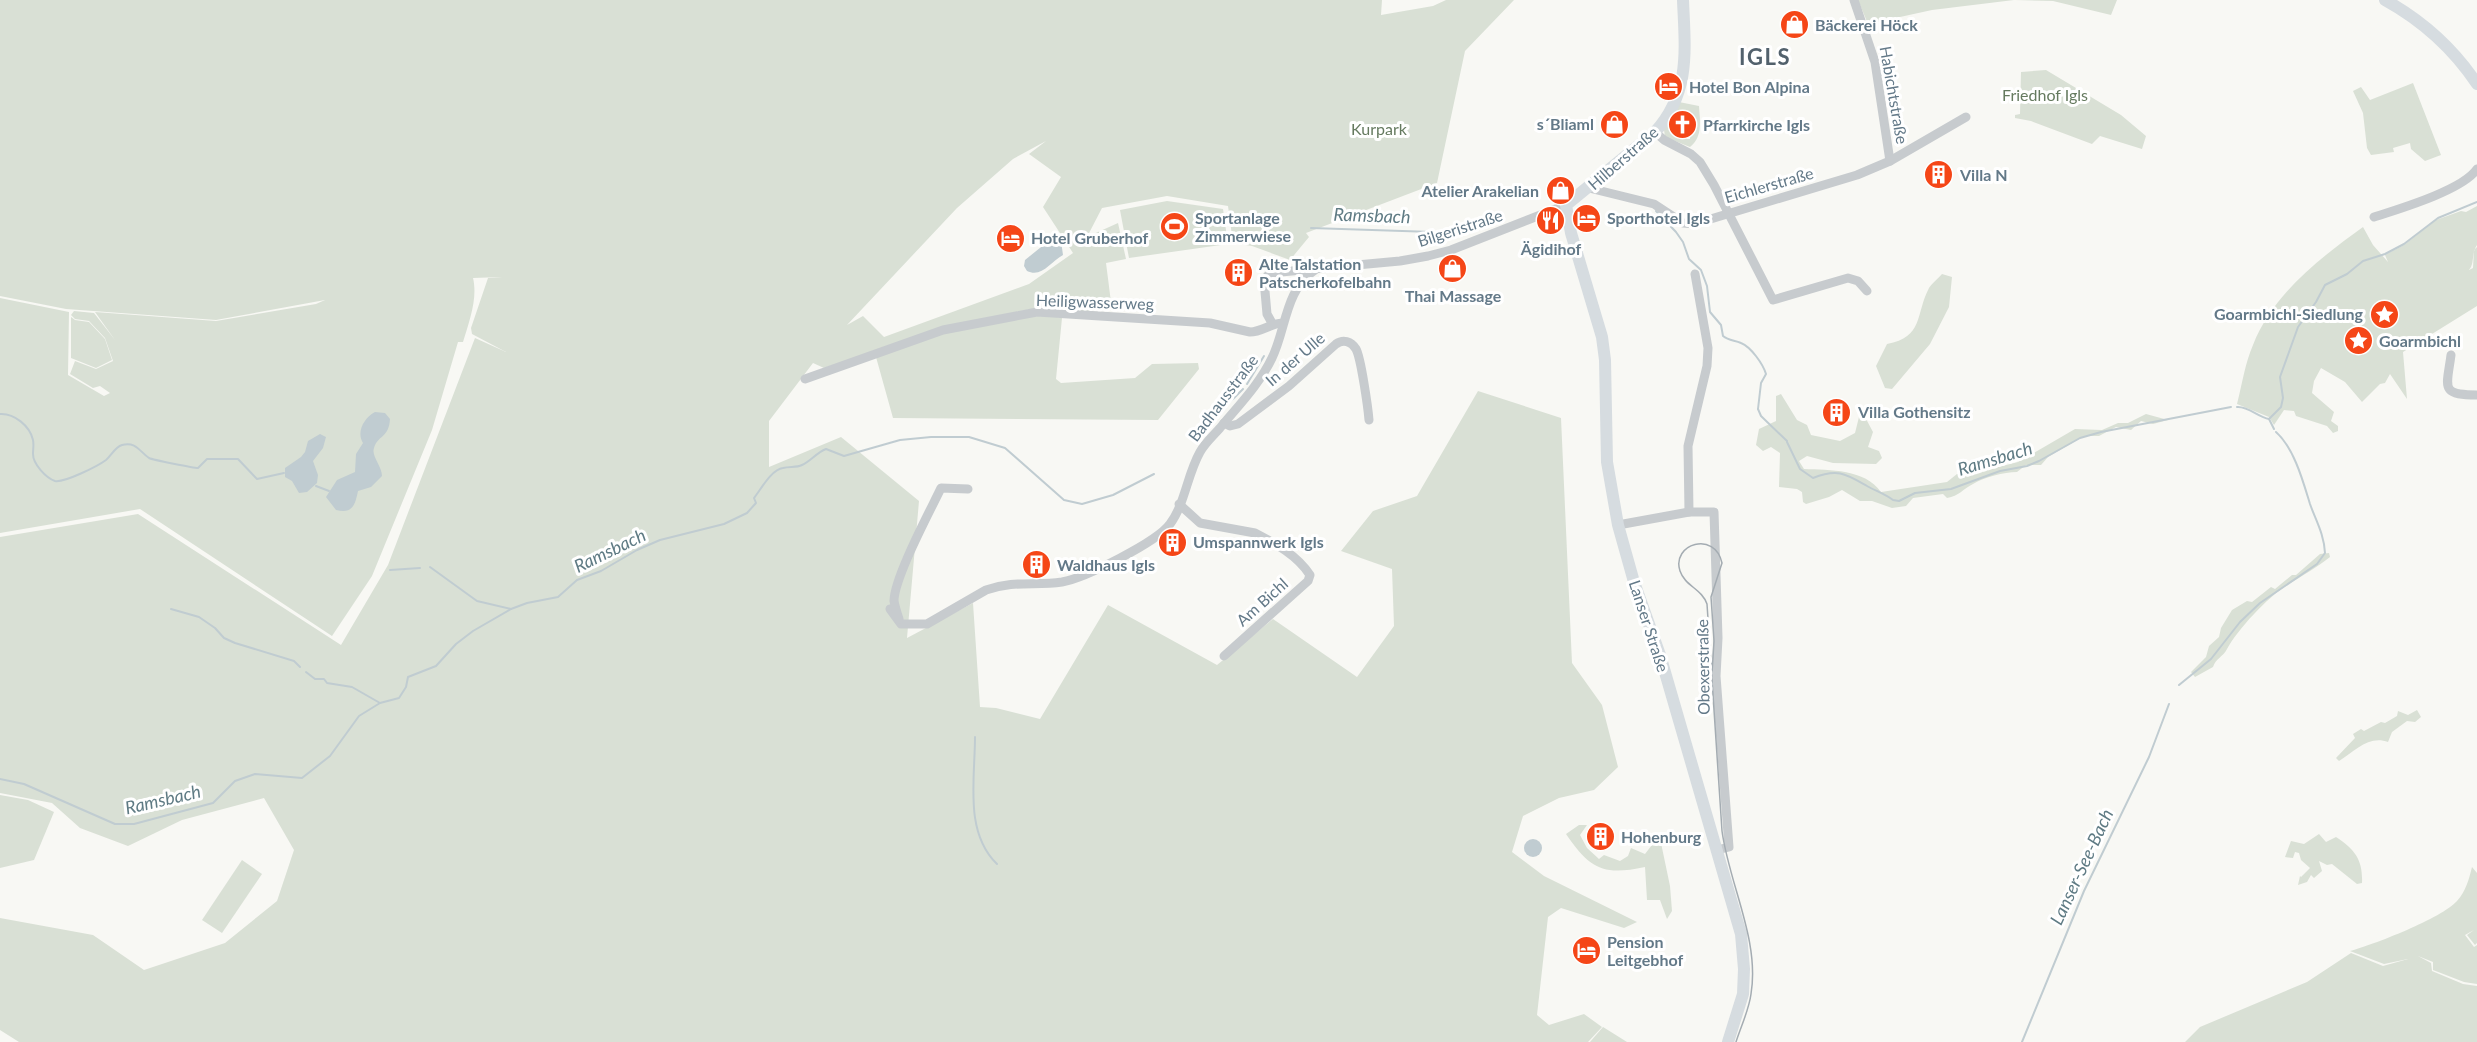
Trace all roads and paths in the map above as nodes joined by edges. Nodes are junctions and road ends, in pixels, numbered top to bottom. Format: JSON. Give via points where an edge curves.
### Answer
{"nodes":[{"id":1,"x":1683,"y":0,"type":"edge"},
{"id":2,"x":1854,"y":0,"type":"edge"},
{"id":3,"x":2385,"y":0,"type":"edge"},
{"id":4,"x":2471,"y":67,"type":"edge"},
{"id":5,"x":2477,"y":84,"type":"edge"},
{"id":6,"x":1966,"y":117,"type":"dead end"},
{"id":7,"x":1654,"y":132,"type":"junction"},
{"id":8,"x":1890,"y":161,"type":"junction"},
{"id":9,"x":2477,"y":169,"type":"edge"},
{"id":10,"x":1589,"y":188,"type":"junction"},
{"id":11,"x":1566,"y":205,"type":"junction"},
{"id":12,"x":1728,"y":213,"type":"junction"},
{"id":13,"x":2374,"y":217,"type":"dead end"},
{"id":14,"x":1315,"y":270,"type":"junction"},
{"id":15,"x":1695,"y":274,"type":"dead end"},
{"id":16,"x":1867,"y":291,"type":"dead end"},
{"id":17,"x":1283,"y":322,"type":"junction"},
{"id":18,"x":1272,"y":323,"type":"junction"},
{"id":19,"x":2451,"y":355,"type":"dead end"},
{"id":20,"x":805,"y":379,"type":"dead end"},
{"id":21,"x":2477,"y":395,"type":"edge"},
{"id":22,"x":1369,"y":420,"type":"dead end"},
{"id":23,"x":1224,"y":423,"type":"junction"},
{"id":24,"x":968,"y":489,"type":"dead end"},
{"id":25,"x":1179,"y":504,"type":"junction"},
{"id":26,"x":1689,"y":512,"type":"junction"},
{"id":27,"x":1618,"y":525,"type":"junction"},
{"id":28,"x":890,"y":609,"type":"dead end"},
{"id":29,"x":901,"y":624,"type":"junction"},
{"id":30,"x":1224,"y":656,"type":"dead end"},
{"id":31,"x":1723,"y":848,"type":"junction"},
{"id":32,"x":1728,"y":1042,"type":"edge"}],
"edges":[{"from":1,"to":7,"type":"main road","name":"Hilberstraße","via":[[1686,51],[1681,85]]},
{"from":2,"to":8,"type":"street","name":"Habichtstraße","via":[[1875,62]]},
{"from":3,"to":4,"type":"main road","via":[[2434,33]]},
{"from":4,"to":5,"type":"main road"},
{"from":6,"to":8,"type":"street","name":"Eichlerstraße"},
{"from":7,"to":10,"type":"main road","name":"Hilberstraße"},
{"from":7,"to":12,"type":"street","via":[[1695,157]]},
{"from":8,"to":12,"type":"street","name":"Eichlerstraße","via":[[1857,175]]},
{"from":9,"to":13,"type":"street","via":[[2423,200]]},
{"from":10,"to":11,"type":"main road","name":"Hilberstraße"},
{"from":10,"to":12,"type":"street","name":"Eichlerstraße","via":[[1654,204],[1683,223]]},
{"from":11,"to":14,"type":"street","name":"Bilgeristraße","via":[[1439,253]]},
{"from":11,"to":27,"type":"main road","name":"Lanser Straße","via":[[1602,337],[1607,462]]},
{"from":12,"to":16,"type":"street","via":[[1773,300],[1848,278],[1858,281]]},
{"from":14,"to":17,"type":"street","name":"Badhausstraße","via":[[1297,291]]},
{"from":14,"to":18,"type":"street","name":"Bilgeristraße","via":[[1266,276],[1267,314]]},
{"from":15,"to":26,"type":"street","via":[[1708,348],[1688,446]]},
{"from":17,"to":18,"type":"street","name":"Heiligwasserweg"},
{"from":17,"to":23,"type":"street","name":"Badhausstraße","via":[[1266,369]]},
{"from":18,"to":20,"type":"street","name":"Heiligwasserweg","via":[[1250,332],[1210,323],[1037,312],[943,330]]},
{"from":19,"to":21,"type":"street","via":[[2447,386],[2450,391],[2456,395]]},
{"from":22,"to":23,"type":"street","name":"In der Ulle","via":[[1357,352],[1342,341],[1238,424]]},
{"from":23,"to":25,"type":"street","name":"Badhausstraße","via":[[1199,452]]},
{"from":24,"to":29,"type":"street","via":[[941,488],[896,592],[894,603]]},
{"from":25,"to":29,"type":"street","name":"Badhausstraße","via":[[1161,534],[1083,575],[1059,582],[996,586],[927,624]]},
{"from":25,"to":30,"type":"street","name":"Am Bichl","via":[[1200,524],[1263,537],[1300,560],[1310,575]]},
{"from":26,"to":27,"type":"street","name":"Obexerstraße"},
{"from":26,"to":31,"type":"street","name":"Obexerstraße","via":[[1714,512]]},
{"from":27,"to":31,"type":"main road","name":"Lanser Straße"},
{"from":28,"to":29,"type":"street"},
{"from":31,"to":32,"type":"main road","name":"Lanser Straße","via":[[1741,934],[1744,969],[1743,994]]}]}
